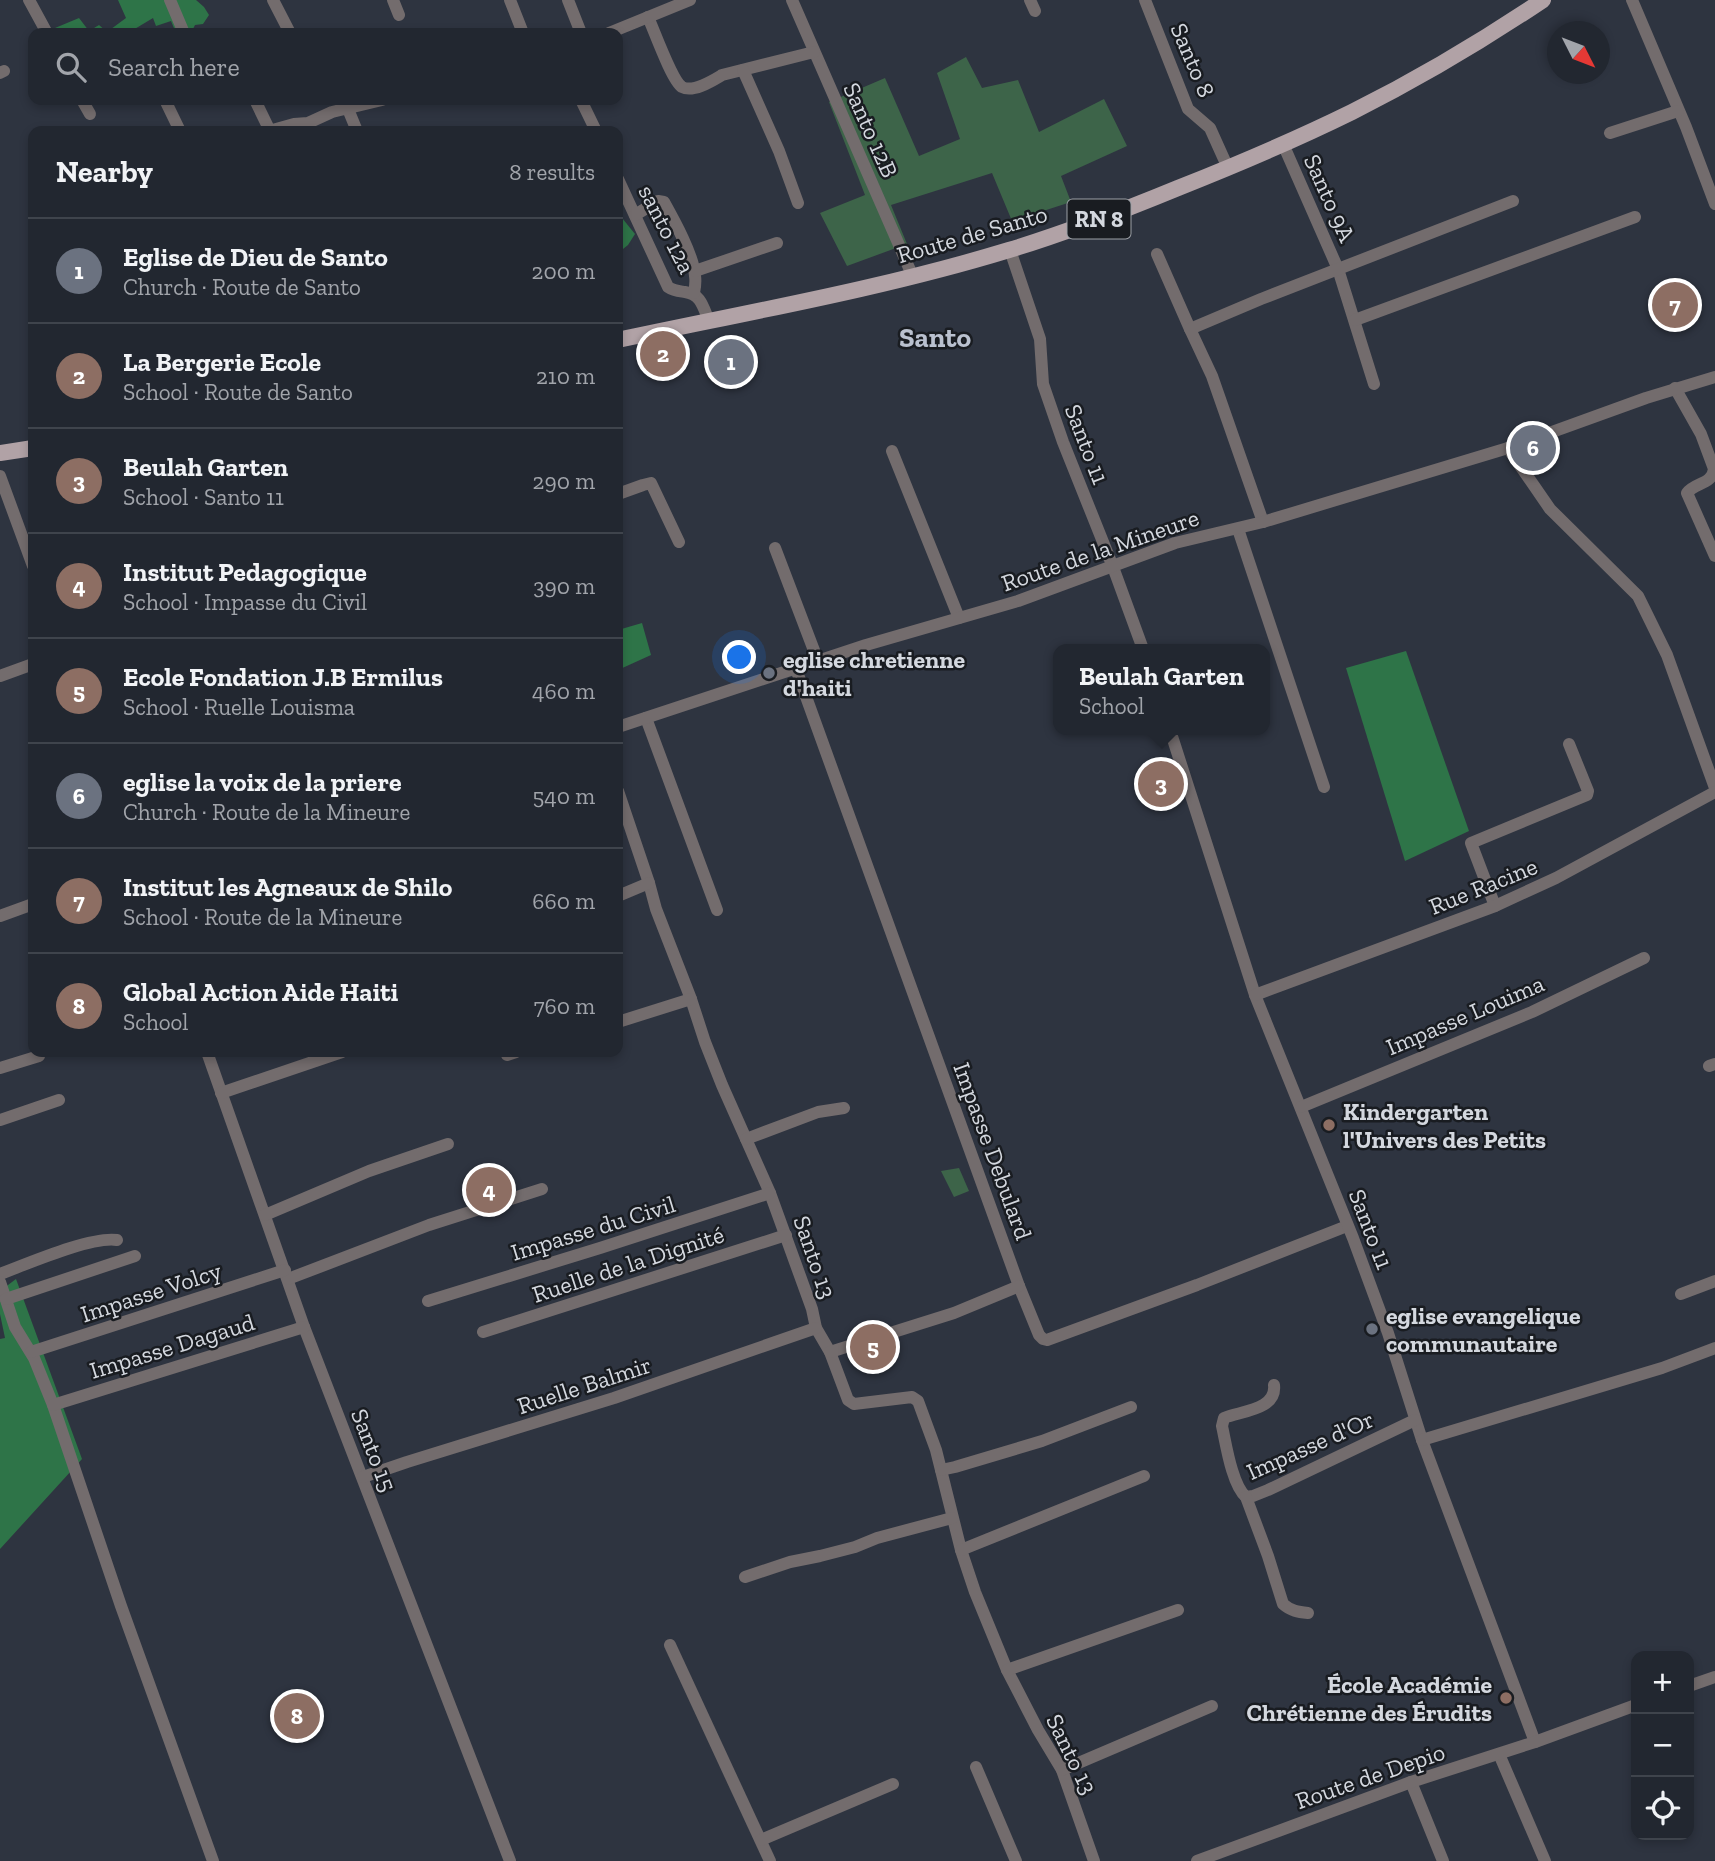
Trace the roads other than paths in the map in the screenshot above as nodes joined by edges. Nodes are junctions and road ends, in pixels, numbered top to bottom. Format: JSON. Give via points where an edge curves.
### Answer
{"nodes":[{"id":1,"x":29,"y":0,"type":"edge"},
{"id":2,"x":170,"y":0,"type":"edge"},
{"id":3,"x":273,"y":0,"type":"edge"},
{"id":4,"x":393,"y":0,"type":"edge"},
{"id":5,"x":510,"y":0,"type":"edge"},
{"id":6,"x":568,"y":0,"type":"edge"},
{"id":7,"x":690,"y":0,"type":"edge"},
{"id":8,"x":792,"y":0,"type":"edge"},
{"id":9,"x":1145,"y":0,"type":"edge"},
{"id":10,"x":1543,"y":0,"type":"edge"},
{"id":11,"x":1632,"y":0,"type":"edge"},
{"id":12,"x":665,"y":5,"type":"edge"},
{"id":13,"x":399,"y":15,"type":"dead end"},
{"id":14,"x":648,"y":18,"type":"junction"},
{"id":15,"x":44,"y":28,"type":"edge"},
{"id":16,"x":182,"y":28,"type":"edge"},
{"id":17,"x":287,"y":28,"type":"edge"},
{"id":18,"x":521,"y":28,"type":"edge"},
{"id":19,"x":579,"y":28,"type":"edge"},
{"id":20,"x":622,"y":28,"type":"edge"},
{"id":21,"x":814,"y":52,"type":"junction"},
{"id":22,"x":743,"y":70,"type":"junction"},
{"id":23,"x":85,"y":105,"type":"edge"},
{"id":24,"x":167,"y":105,"type":"edge"},
{"id":25,"x":257,"y":105,"type":"edge"},
{"id":26,"x":328,"y":105,"type":"edge"},
{"id":27,"x":363,"y":105,"type":"edge"},
{"id":28,"x":583,"y":105,"type":"edge"},
{"id":29,"x":348,"y":109,"type":"junction"},
{"id":30,"x":1678,"y":111,"type":"junction"},
{"id":31,"x":332,"y":112,"type":"junction"},
{"id":32,"x":90,"y":114,"type":"dead end"},
{"id":33,"x":178,"y":126,"type":"edge"},
{"id":34,"x":268,"y":126,"type":"edge"},
{"id":35,"x":286,"y":126,"type":"edge"},
{"id":36,"x":355,"y":126,"type":"edge"},
{"id":37,"x":594,"y":126,"type":"edge"},
{"id":38,"x":1610,"y":133,"type":"dead end"},
{"id":39,"x":1283,"y":144,"type":"junction"},
{"id":40,"x":1228,"y":168,"type":"junction"},
{"id":41,"x":623,"y":190,"type":"edge"},
{"id":42,"x":1513,"y":201,"type":"dead end"},
{"id":43,"x":799,"y":203,"type":"dead end"},
{"id":44,"x":1715,"y":204,"type":"edge"},
{"id":45,"x":635,"y":215,"type":"junction"},
{"id":46,"x":1635,"y":217,"type":"dead end"},
{"id":47,"x":777,"y":243,"type":"dead end"},
{"id":48,"x":1010,"y":250,"type":"junction"},
{"id":49,"x":1157,"y":254,"type":"dead end"},
{"id":50,"x":1338,"y":269,"type":"junction"},
{"id":51,"x":695,"y":271,"type":"junction"},
{"id":52,"x":913,"y":276,"type":"junction"},
{"id":53,"x":694,"y":293,"type":"junction"},
{"id":54,"x":1355,"y":320,"type":"junction"},
{"id":55,"x":709,"y":321,"type":"junction"},
{"id":56,"x":1191,"y":329,"type":"junction"},
{"id":57,"x":623,"y":339,"type":"edge"},
{"id":58,"x":1715,"y":377,"type":"edge"},
{"id":59,"x":1374,"y":384,"type":"dead end"},
{"id":60,"x":1675,"y":388,"type":"junction"},
{"id":61,"x":1508,"y":447,"type":"junction"},
{"id":62,"x":28,"y":449,"type":"edge"},
{"id":63,"x":892,"y":451,"type":"dead end"},
{"id":64,"x":0,"y":453,"type":"edge"},
{"id":65,"x":0,"y":476,"type":"edge"},
{"id":66,"x":623,"y":492,"type":"edge"},
{"id":67,"x":1263,"y":522,"type":"junction"},
{"id":68,"x":1238,"y":529,"type":"junction"},
{"id":69,"x":679,"y":542,"type":"dead end"},
{"id":70,"x":775,"y":548,"type":"dead end"},
{"id":71,"x":28,"y":552,"type":"edge"},
{"id":72,"x":1715,"y":556,"type":"edge"},
{"id":73,"x":1113,"y":567,"type":"junction"},
{"id":74,"x":959,"y":618,"type":"junction"},
{"id":75,"x":1141,"y":644,"type":"edge"},
{"id":76,"x":818,"y":661,"type":"junction"},
{"id":77,"x":28,"y":666,"type":"edge"},
{"id":78,"x":796,"y":669,"type":"junction"},
{"id":79,"x":0,"y":676,"type":"edge"},
{"id":80,"x":646,"y":718,"type":"junction"},
{"id":81,"x":623,"y":725,"type":"edge"},
{"id":82,"x":1172,"y":735,"type":"edge"},
{"id":83,"x":1569,"y":744,"type":"dead end"},
{"id":84,"x":1324,"y":787,"type":"dead end"},
{"id":85,"x":1715,"y":790,"type":"edge"},
{"id":86,"x":623,"y":806,"type":"edge"},
{"id":87,"x":649,"y":883,"type":"junction"},
{"id":88,"x":623,"y":894,"type":"edge"},
{"id":89,"x":28,"y":906,"type":"edge"},
{"id":90,"x":1495,"y":906,"type":"junction"},
{"id":91,"x":718,"y":910,"type":"dead end"},
{"id":92,"x":0,"y":916,"type":"edge"},
{"id":93,"x":1644,"y":958,"type":"dead end"},
{"id":94,"x":1255,"y":995,"type":"junction"},
{"id":95,"x":691,"y":999,"type":"junction"},
{"id":96,"x":623,"y":1019,"type":"edge"},
{"id":97,"x":36,"y":1057,"type":"edge"},
{"id":98,"x":209,"y":1057,"type":"edge"},
{"id":99,"x":327,"y":1057,"type":"edge"},
{"id":100,"x":0,"y":1068,"type":"edge"},
{"id":101,"x":221,"y":1093,"type":"junction"},
{"id":102,"x":59,"y":1100,"type":"dead end"},
{"id":103,"x":1301,"y":1107,"type":"junction"},
{"id":104,"x":844,"y":1108,"type":"dead end"},
{"id":105,"x":0,"y":1120,"type":"edge"},
{"id":106,"x":746,"y":1139,"type":"junction"},
{"id":107,"x":448,"y":1144,"type":"dead end"},
{"id":108,"x":542,"y":1189,"type":"dead end"},
{"id":109,"x":770,"y":1193,"type":"junction"},
{"id":110,"x":265,"y":1214,"type":"junction"},
{"id":111,"x":1347,"y":1226,"type":"junction"},
{"id":112,"x":786,"y":1235,"type":"junction"},
{"id":113,"x":117,"y":1240,"type":"dead end"},
{"id":114,"x":135,"y":1256,"type":"dead end"},
{"id":115,"x":0,"y":1274,"type":"edge"},
{"id":116,"x":286,"y":1275,"type":"junction"},
{"id":117,"x":1715,"y":1281,"type":"edge"},
{"id":118,"x":0,"y":1282,"type":"edge"},
{"id":119,"x":1020,"y":1286,"type":"junction"},
{"id":120,"x":1681,"y":1294,"type":"dead end"},
{"id":121,"x":6,"y":1299,"type":"junction"},
{"id":122,"x":428,"y":1301,"type":"dead end"},
{"id":123,"x":304,"y":1327,"type":"junction"},
{"id":124,"x":816,"y":1328,"type":"junction"},
{"id":125,"x":483,"y":1332,"type":"dead end"},
{"id":126,"x":1715,"y":1348,"type":"edge"},
{"id":127,"x":31,"y":1352,"type":"junction"},
{"id":128,"x":830,"y":1352,"type":"junction"},
{"id":129,"x":1275,"y":1385,"type":"dead end"},
{"id":130,"x":53,"y":1405,"type":"junction"},
{"id":131,"x":1131,"y":1407,"type":"dead end"},
{"id":132,"x":1415,"y":1420,"type":"junction"},
{"id":133,"x":1422,"y":1440,"type":"junction"},
{"id":134,"x":941,"y":1470,"type":"junction"},
{"id":135,"x":1144,"y":1476,"type":"dead end"},
{"id":136,"x":362,"y":1477,"type":"junction"},
{"id":137,"x":1246,"y":1497,"type":"junction"},
{"id":138,"x":952,"y":1518,"type":"junction"},
{"id":139,"x":961,"y":1550,"type":"junction"},
{"id":140,"x":746,"y":1577,"type":"dead end"},
{"id":141,"x":1178,"y":1610,"type":"dead end"},
{"id":142,"x":1308,"y":1613,"type":"dead end"},
{"id":143,"x":670,"y":1645,"type":"dead end"},
{"id":144,"x":1007,"y":1671,"type":"junction"},
{"id":145,"x":1715,"y":1677,"type":"edge"},
{"id":146,"x":1694,"y":1684,"type":"edge"},
{"id":147,"x":1212,"y":1706,"type":"dead end"},
{"id":148,"x":1631,"y":1707,"type":"edge"},
{"id":149,"x":1535,"y":1742,"type":"junction"},
{"id":150,"x":1499,"y":1754,"type":"junction"},
{"id":151,"x":976,"y":1767,"type":"dead end"},
{"id":152,"x":1062,"y":1770,"type":"junction"},
{"id":153,"x":1411,"y":1782,"type":"junction"},
{"id":154,"x":893,"y":1784,"type":"dead end"},
{"id":155,"x":761,"y":1840,"type":"junction"},
{"id":156,"x":212,"y":1861,"type":"edge"},
{"id":157,"x":510,"y":1861,"type":"edge"},
{"id":158,"x":770,"y":1861,"type":"edge"},
{"id":159,"x":1016,"y":1861,"type":"edge"},
{"id":160,"x":1094,"y":1861,"type":"edge"},
{"id":161,"x":1197,"y":1861,"type":"edge"},
{"id":162,"x":1443,"y":1861,"type":"edge"},
{"id":163,"x":1545,"y":1861,"type":"edge"}],
"edges":[{"from":1,"to":15,"type":"street"},
{"from":2,"to":16,"type":"street"},
{"from":3,"to":17,"type":"street"},
{"from":4,"to":13,"type":"street"},
{"from":5,"to":18,"type":"street"},
{"from":6,"to":19,"type":"street"},
{"from":7,"to":12,"type":"street"},
{"from":8,"to":21,"type":"street","name":"Santo 12B"},
{"from":9,"to":40,"type":"street","name":"Santo 8","via":[[1188,109],[1210,128]]},
{"from":10,"to":39,"type":"main road","name":"Route de Santo","number":"RN 8","via":[[1457,55]]},
{"from":11,"to":30,"type":"street"},
{"from":12,"to":14,"type":"street"},
{"from":14,"to":20,"type":"street"},
{"from":14,"to":22,"type":"street","via":[[671,71],[684,88]]},
{"from":21,"to":22,"type":"street"},
{"from":21,"to":52,"type":"street","name":"Santo 12B"},
{"from":22,"to":43,"type":"street"},
{"from":23,"to":32,"type":"street"},
{"from":24,"to":33,"type":"street"},
{"from":25,"to":34,"type":"street"},
{"from":26,"to":31,"type":"street"},
{"from":27,"to":29,"type":"street"},
{"from":28,"to":37,"type":"street"},
{"from":29,"to":31,"type":"street"},
{"from":29,"to":36,"type":"street"},
{"from":30,"to":38,"type":"street"},
{"from":30,"to":44,"type":"street"},
{"from":31,"to":35,"type":"street"},
{"from":39,"to":40,"type":"main road","name":"Route de Santo","number":"RN 8"},
{"from":39,"to":50,"type":"street","name":"Santo 9A"},
{"from":40,"to":48,"type":"main road","name":"Route de Santo","number":"RN 8"},
{"from":41,"to":45,"type":"street","name":"santo 12a"},
{"from":42,"to":50,"type":"street"},
{"from":45,"to":51,"type":"street","via":[[664,202]]},
{"from":45,"to":53,"type":"street","name":"santo 12a","via":[[668,287]]},
{"from":46,"to":54,"type":"street"},
{"from":47,"to":51,"type":"street"},
{"from":48,"to":52,"type":"main road","name":"Route de Santo","number":"RN 8"},
{"from":48,"to":73,"type":"street","name":"Santo 11","via":[[1040,339],[1043,384]]},
{"from":49,"to":56,"type":"street"},
{"from":50,"to":54,"type":"street","name":"Santo 9A"},
{"from":50,"to":56,"type":"street"},
{"from":51,"to":53,"type":"street"},
{"from":52,"to":55,"type":"main road","name":"Route de Santo","number":"RN 8"},
{"from":53,"to":55,"type":"street","name":"santo 12a"},
{"from":54,"to":59,"type":"street","name":"Santo 9A"},
{"from":55,"to":57,"type":"main road","name":"Route de Santo","number":"RN 8"},
{"from":56,"to":67,"type":"street"},
{"from":58,"to":60,"type":"street","name":"Route de la Mineure"},
{"from":60,"to":61,"type":"street","name":"Route de la Mineure"},
{"from":60,"to":72,"type":"street","via":[[1714,469],[1709,480],[1687,493]]},
{"from":61,"to":67,"type":"street","name":"Route de la Mineure"},
{"from":61,"to":85,"type":"street","via":[[1550,509],[1638,596],[1667,655]]},
{"from":62,"to":64,"type":"main road"},
{"from":63,"to":74,"type":"street"},
{"from":65,"to":71,"type":"street"},
{"from":66,"to":69,"type":"street","via":[[651,484]]},
{"from":67,"to":68,"type":"street","name":"Route de la Mineure"},
{"from":68,"to":73,"type":"street","name":"Route de la Mineure","via":[[1175,543]]},
{"from":68,"to":84,"type":"street"},
{"from":70,"to":76,"type":"street"},
{"from":73,"to":74,"type":"street","name":"Route de la Mineure"},
{"from":73,"to":75,"type":"street","name":"Santo 11"},
{"from":74,"to":76,"type":"street","name":"Route de la Mineure"},
{"from":76,"to":78,"type":"street","name":"Route de la Mineure"},
{"from":77,"to":79,"type":"street"},
{"from":78,"to":80,"type":"street","name":"Route de la Mineure"},
{"from":78,"to":119,"type":"street","name":"Impasse Debulard"},
{"from":80,"to":81,"type":"street","name":"Route de la Mineure"},
{"from":80,"to":91,"type":"street"},
{"from":82,"to":94,"type":"street","name":"Santo 11"},
{"from":83,"to":90,"type":"street","via":[[1587,795],[1471,844]]},
{"from":85,"to":90,"type":"street","name":"Rue Racine","via":[[1556,878]]},
{"from":86,"to":87,"type":"street","name":"Santo 13"},
{"from":87,"to":88,"type":"street"},
{"from":87,"to":95,"type":"street","name":"Santo 13"},
{"from":89,"to":92,"type":"street"},
{"from":90,"to":94,"type":"street","name":"Rue Racine"},
{"from":93,"to":103,"type":"street","name":"Impasse Louima","via":[[1532,1012]]},
{"from":94,"to":103,"type":"street","name":"Santo 11"},
{"from":95,"to":96,"type":"street"},
{"from":95,"to":106,"type":"street","name":"Santo 13"},
{"from":97,"to":100,"type":"street"},
{"from":98,"to":101,"type":"street","name":"Santo 15"},
{"from":99,"to":101,"type":"street"},
{"from":101,"to":110,"type":"street","name":"Santo 15"},
{"from":102,"to":105,"type":"street"},
{"from":103,"to":111,"type":"street","name":"Santo 11"},
{"from":104,"to":106,"type":"street","via":[[818,1112]]},
{"from":106,"to":109,"type":"street","name":"Santo 13"},
{"from":107,"to":110,"type":"street"},
{"from":108,"to":116,"type":"street","name":"Impasse Volcy"},
{"from":109,"to":112,"type":"street","name":"Santo 13"},
{"from":109,"to":122,"type":"street","name":"Impasse du Civil"},
{"from":110,"to":116,"type":"street","name":"Santo 15"},
{"from":111,"to":119,"type":"street","name":"Impasse Debulard","via":[[1047,1340],[1039,1335]]},
{"from":111,"to":132,"type":"street","name":"Santo 11"},
{"from":112,"to":124,"type":"street","name":"Santo 13"},
{"from":112,"to":125,"type":"street","name":"Ruelle de la Dignité"},
{"from":113,"to":115,"type":"street","via":[[77,1246]]},
{"from":114,"to":121,"type":"street"},
{"from":116,"to":123,"type":"street","name":"Santo 15"},
{"from":116,"to":127,"type":"street","name":"Impasse Volcy"},
{"from":117,"to":120,"type":"street"},
{"from":118,"to":121,"type":"street"},
{"from":119,"to":128,"type":"street"},
{"from":121,"to":127,"type":"street","via":[[15,1327]]},
{"from":123,"to":130,"type":"street","name":"Impasse Dagaud"},
{"from":123,"to":136,"type":"street","name":"Santo 15"},
{"from":124,"to":128,"type":"street","name":"Santo 13"},
{"from":124,"to":136,"type":"street","name":"Ruelle Balmir","via":[[600,1403]]},
{"from":126,"to":133,"type":"street"},
{"from":127,"to":130,"type":"street"},
{"from":128,"to":134,"type":"street","name":"Santo 13","via":[[850,1403],[915,1398]]},
{"from":129,"to":137,"type":"street","name":"Impasse d'Or","via":[[1275,1394],[1265,1405],[1222,1421],[1239,1490]]},
{"from":130,"to":156,"type":"street"},
{"from":131,"to":134,"type":"street","via":[[1042,1441]]},
{"from":132,"to":133,"type":"street","name":"Santo 11"},
{"from":132,"to":137,"type":"street","name":"Impasse d'Or"},
{"from":133,"to":149,"type":"street","name":"Santo 11"},
{"from":134,"to":138,"type":"street","name":"Santo 13"},
{"from":135,"to":139,"type":"street"},
{"from":136,"to":157,"type":"street","name":"Santo 15"},
{"from":137,"to":142,"type":"street","via":[[1283,1604]]},
{"from":138,"to":139,"type":"street","name":"Santo 13"},
{"from":138,"to":140,"type":"street"},
{"from":139,"to":144,"type":"street","name":"Santo 13"},
{"from":141,"to":144,"type":"street"},
{"from":143,"to":155,"type":"street"},
{"from":144,"to":152,"type":"street","name":"Santo 13"},
{"from":145,"to":146,"type":"street"},
{"from":147,"to":152,"type":"street"},
{"from":148,"to":149,"type":"street","name":"Route de Depio"},
{"from":149,"to":150,"type":"street","name":"Route de Depio"},
{"from":150,"to":153,"type":"street","name":"Route de Depio"},
{"from":150,"to":163,"type":"street"},
{"from":151,"to":159,"type":"street"},
{"from":152,"to":160,"type":"street","name":"Santo 13"},
{"from":153,"to":161,"type":"street","name":"Route de Depio"},
{"from":153,"to":162,"type":"street"},
{"from":154,"to":155,"type":"street"},
{"from":155,"to":158,"type":"street"}]}
